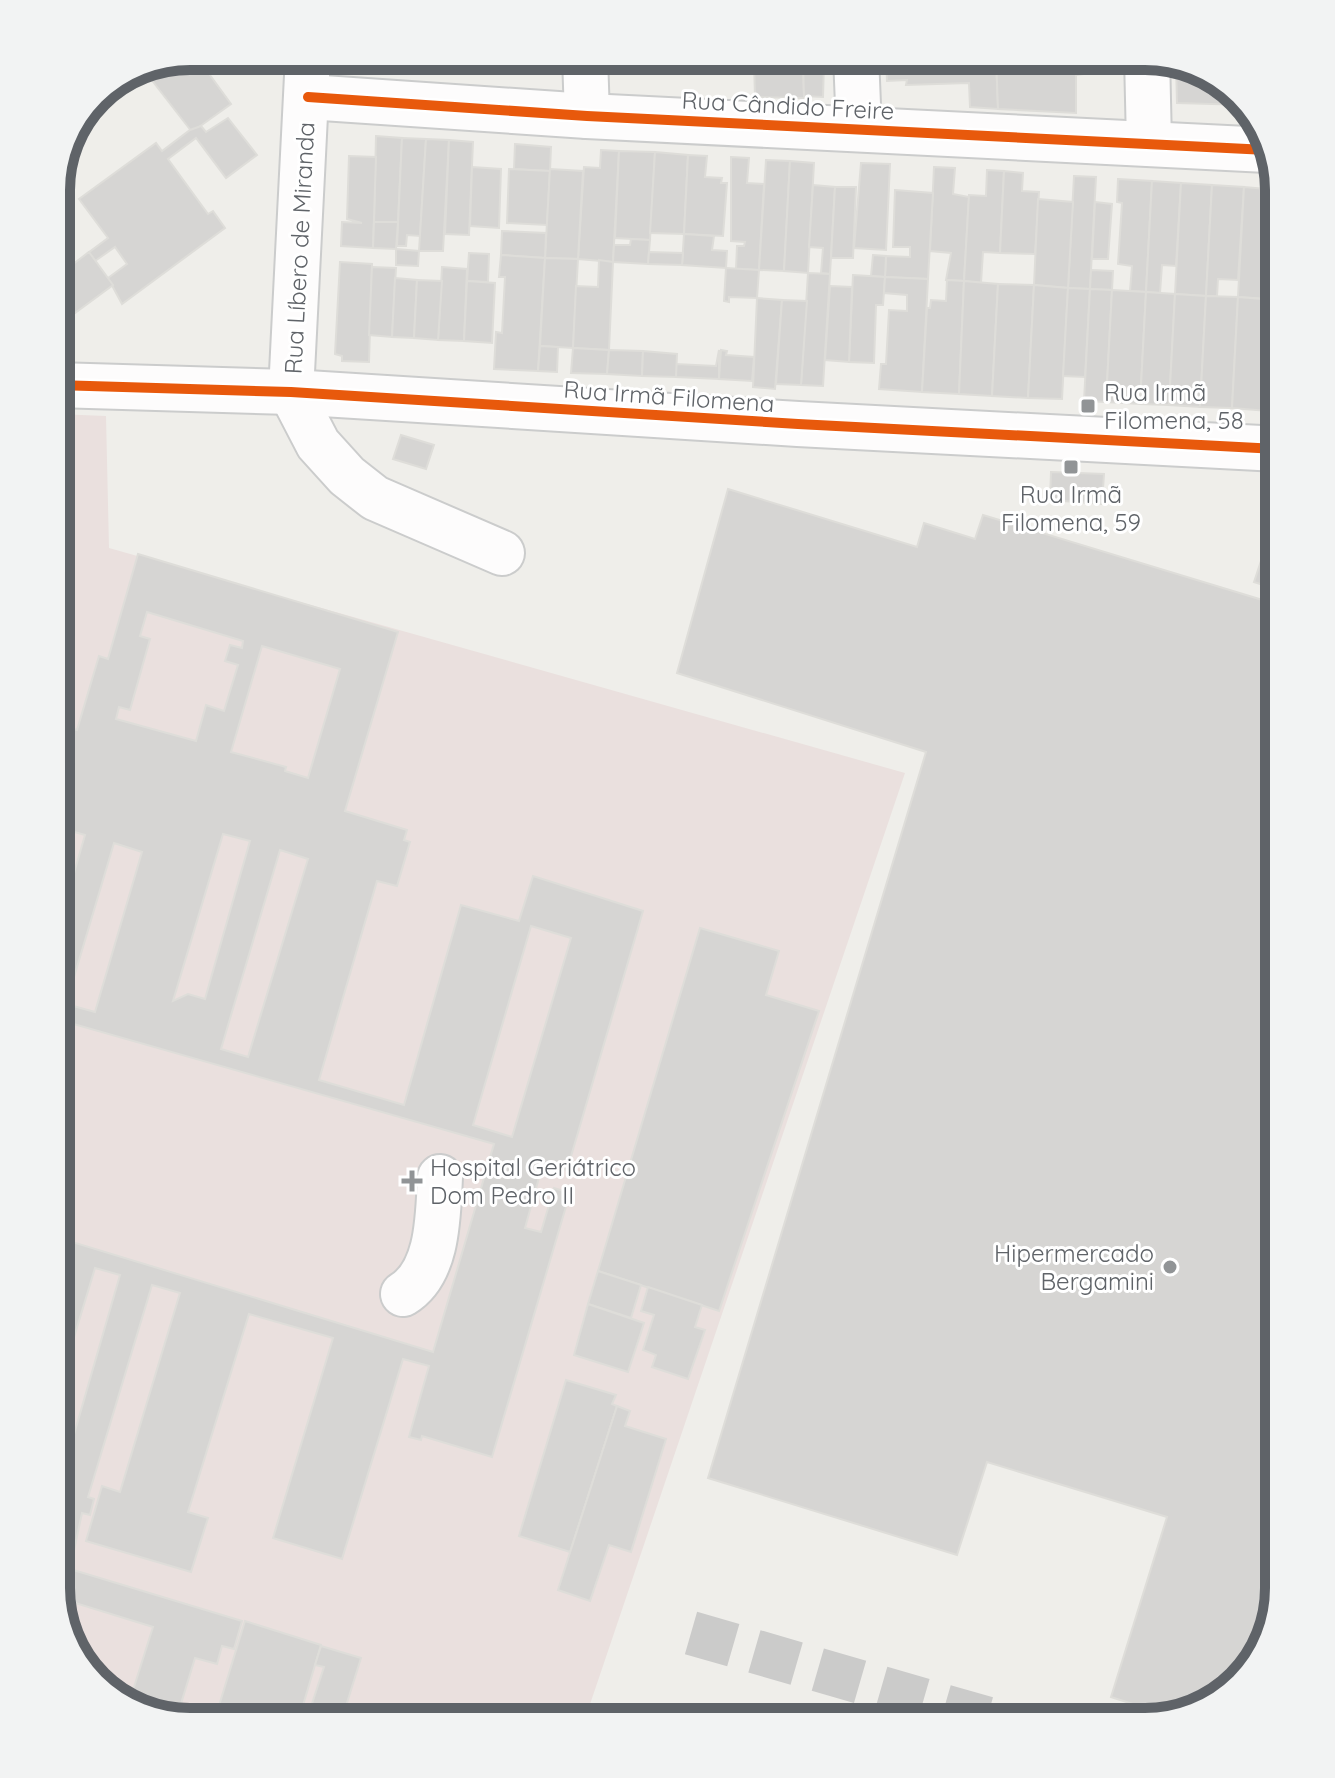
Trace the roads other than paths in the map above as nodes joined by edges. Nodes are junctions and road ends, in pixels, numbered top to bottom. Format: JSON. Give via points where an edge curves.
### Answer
{"nodes":[{"id":1,"x":585,"y":70,"type":"edge"},
{"id":2,"x":857,"y":70,"type":"edge"},
{"id":3,"x":1147,"y":70,"type":"edge"},
{"id":4,"x":308,"y":76,"type":"edge"},
{"id":5,"x":587,"y":116,"type":"junction"},
{"id":6,"x":859,"y":129,"type":"junction"},
{"id":7,"x":1149,"y":143,"type":"junction"},
{"id":8,"x":1258,"y":149,"type":"edge"},
{"id":9,"x":70,"y":385,"type":"edge"},
{"id":10,"x":291,"y":392,"type":"junction"},
{"id":11,"x":1265,"y":448,"type":"edge"},
{"id":12,"x":502,"y":553,"type":"dead end"},
{"id":13,"x":440,"y":1177,"type":"dead end"},
{"id":14,"x":403,"y":1294,"type":"dead end"}],
"edges":[{"from":1,"to":5,"type":"street"},
{"from":2,"to":6,"type":"street"},
{"from":3,"to":7,"type":"street"},
{"from":4,"to":5,"type":"street","name":"Rua Cândido Freire"},
{"from":4,"to":10,"type":"street","name":"Rua Líbero de Miranda"},
{"from":5,"to":6,"type":"street","name":"Rua Cândido Freire"},
{"from":6,"to":7,"type":"street","name":"Rua Cândido Freire"},
{"from":7,"to":8,"type":"street","name":"Rua Cândido Freire"},
{"from":9,"to":10,"type":"street","name":"Rua Irmã Filomena"},
{"from":10,"to":11,"type":"street","name":"Rua Irmã Filomena"},
{"from":10,"to":12,"type":"street","via":[[318,444],[375,498]]},
{"from":13,"to":14,"type":"street","via":[[428,1263],[420,1280]]}]}
